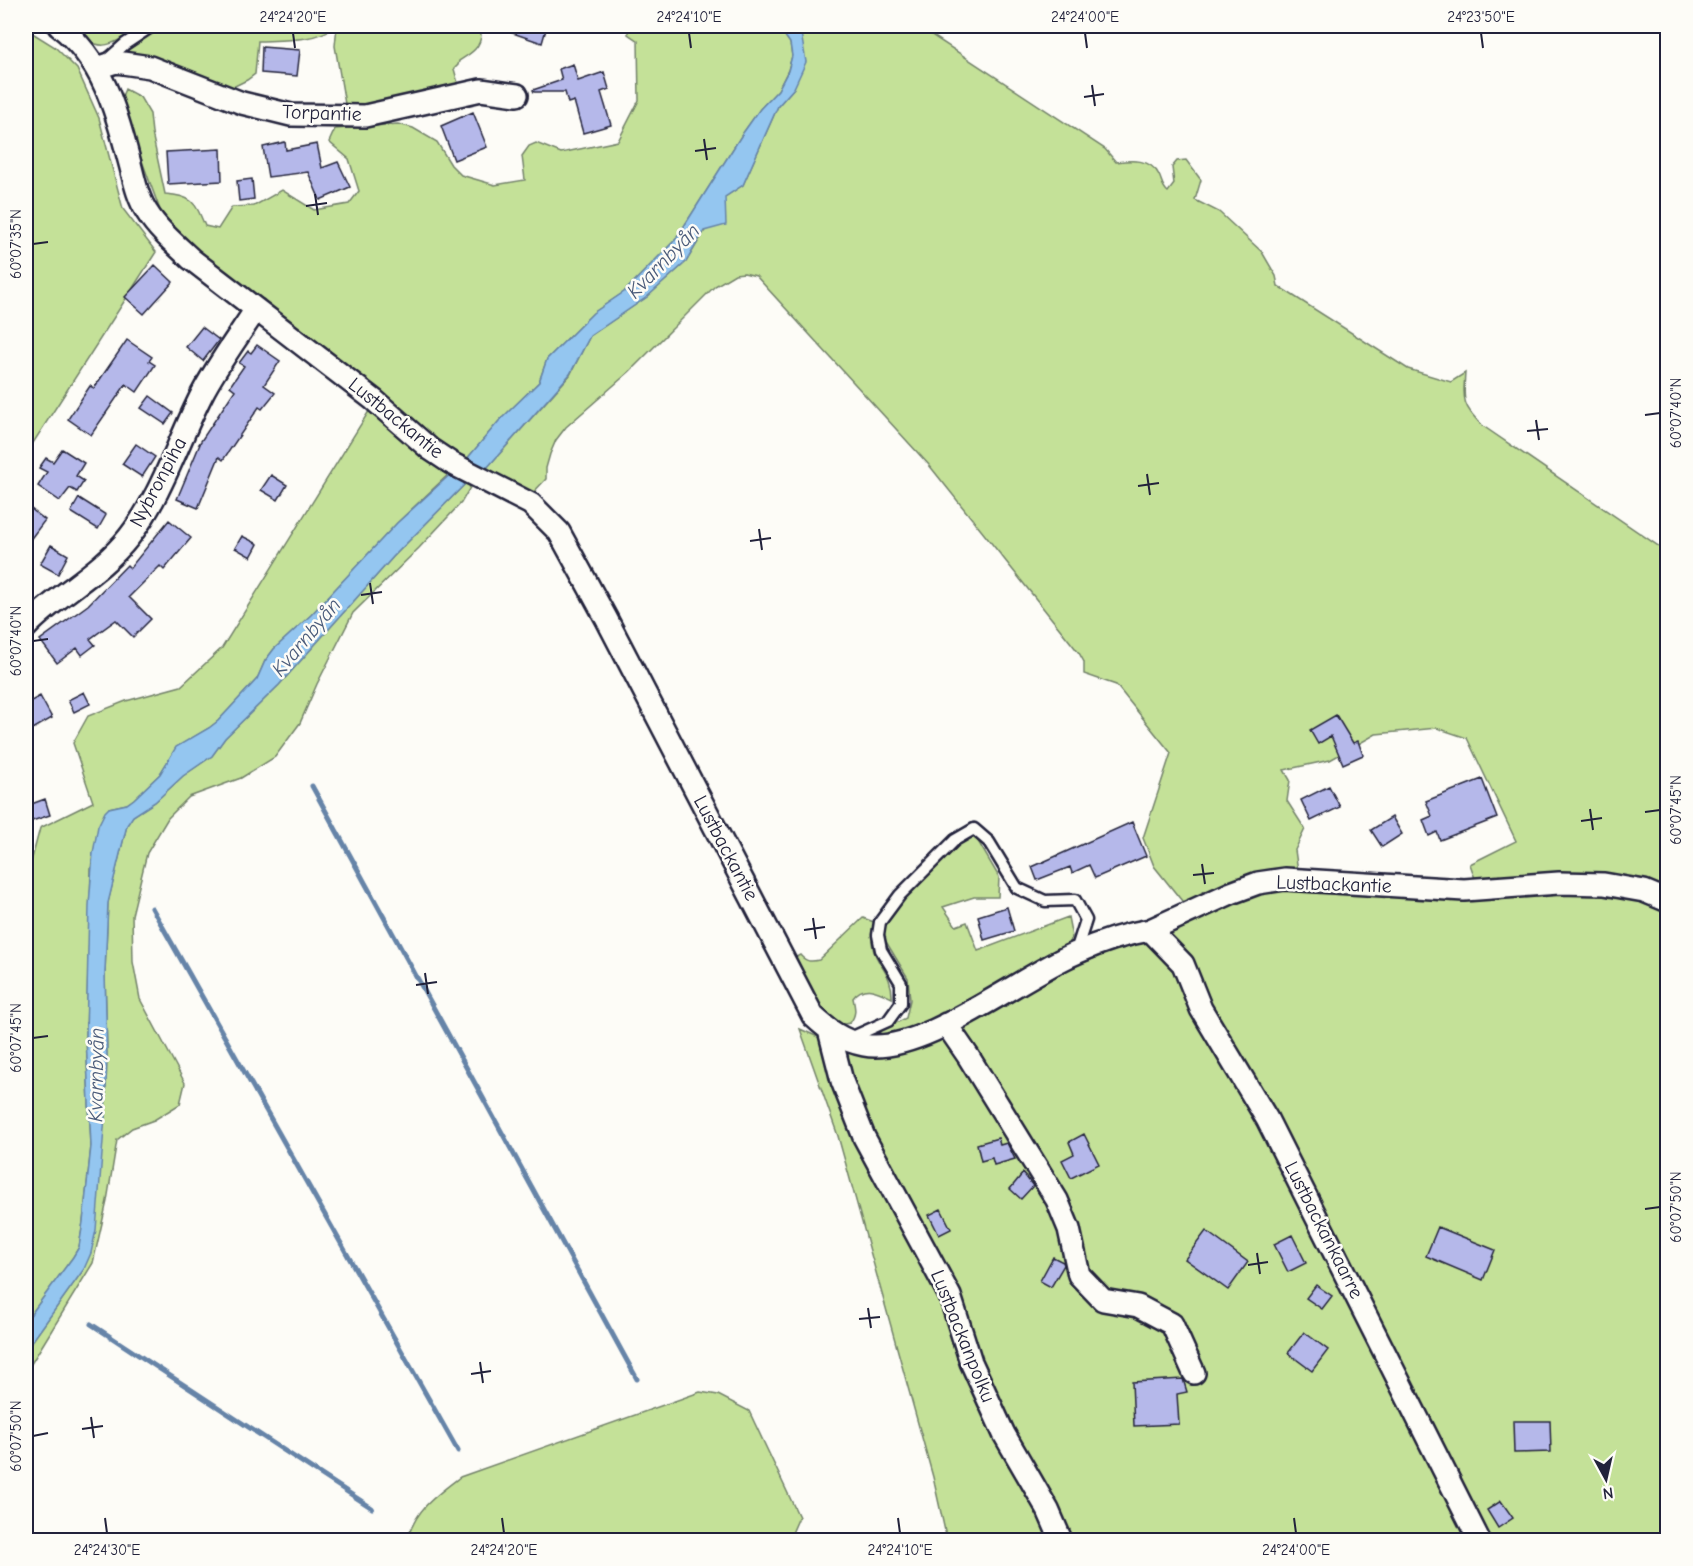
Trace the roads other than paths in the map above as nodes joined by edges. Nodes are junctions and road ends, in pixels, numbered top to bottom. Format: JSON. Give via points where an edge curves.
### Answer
{"nodes":[{"id":1,"x":58,"y":26,"type":"edge"},
{"id":2,"x":152,"y":26,"type":"edge"},
{"id":3,"x":98,"y":68,"type":"junction"},
{"id":4,"x":517,"y":95,"type":"dead end"},
{"id":5,"x":256,"y":309,"type":"junction"},
{"id":6,"x":26,"y":627,"type":"edge"},
{"id":7,"x":1668,"y":901,"type":"edge"},
{"id":8,"x":1150,"y":930,"type":"junction"},
{"id":9,"x":1076,"y":953,"type":"junction"},
{"id":10,"x":945,"y":1024,"type":"junction"},
{"id":11,"x":837,"y":1035,"type":"junction"},
{"id":12,"x":1194,"y":1373,"type":"dead end"},
{"id":13,"x":1061,"y":1540,"type":"edge"},
{"id":14,"x":1479,"y":1540,"type":"edge"}],
"edges":[{"from":1,"to":3,"type":"street","name":"Lustbackantie"},
{"from":2,"to":3,"type":"lane"},
{"from":3,"to":4,"type":"street","name":"Torpantie","via":[[116,62],[150,67],[243,103],[291,115],[364,116],[481,90]]},
{"from":3,"to":5,"type":"street","name":"Lustbackantie","via":[[147,212],[191,259]]},
{"from":5,"to":6,"type":"street","name":"Nybronpiha","via":[[202,392],[156,494],[129,537],[92,574],[41,611]]},
{"from":5,"to":11,"type":"street","name":"Lustbackantie","via":[[374,400],[430,449],[531,504],[559,532],[813,1016]]},
{"from":7,"to":8,"type":"street","name":"Lustbackantie","via":[[1644,891],[1604,884],[1464,890],[1285,879],[1231,893]]},
{"from":8,"to":9,"type":"street","name":"Lustbackantie"},
{"from":8,"to":14,"type":"street","name":"Lustbackankaarre","via":[[1183,964],[1201,1009],[1267,1119]]},
{"from":9,"to":10,"type":"street","name":"Lustbackantie"},
{"from":9,"to":11,"type":"lane","via":[[1086,920],[1075,900],[1045,901],[1017,888],[989,842],[974,829],[955,840],[900,895],[880,922],[881,950],[901,983],[901,1003],[888,1021]]},
{"from":10,"to":11,"type":"street","name":"Lustbackantie","via":[[905,1043],[885,1046],[866,1046]]},
{"from":10,"to":12,"type":"street","via":[[1057,1200],[1069,1229],[1079,1275],[1103,1300],[1138,1306],[1172,1324]]},
{"from":11,"to":13,"type":"street","name":"Lustbackanpolku","via":[[842,1081],[864,1137],[950,1296],[971,1362],[1004,1434]]}]}
